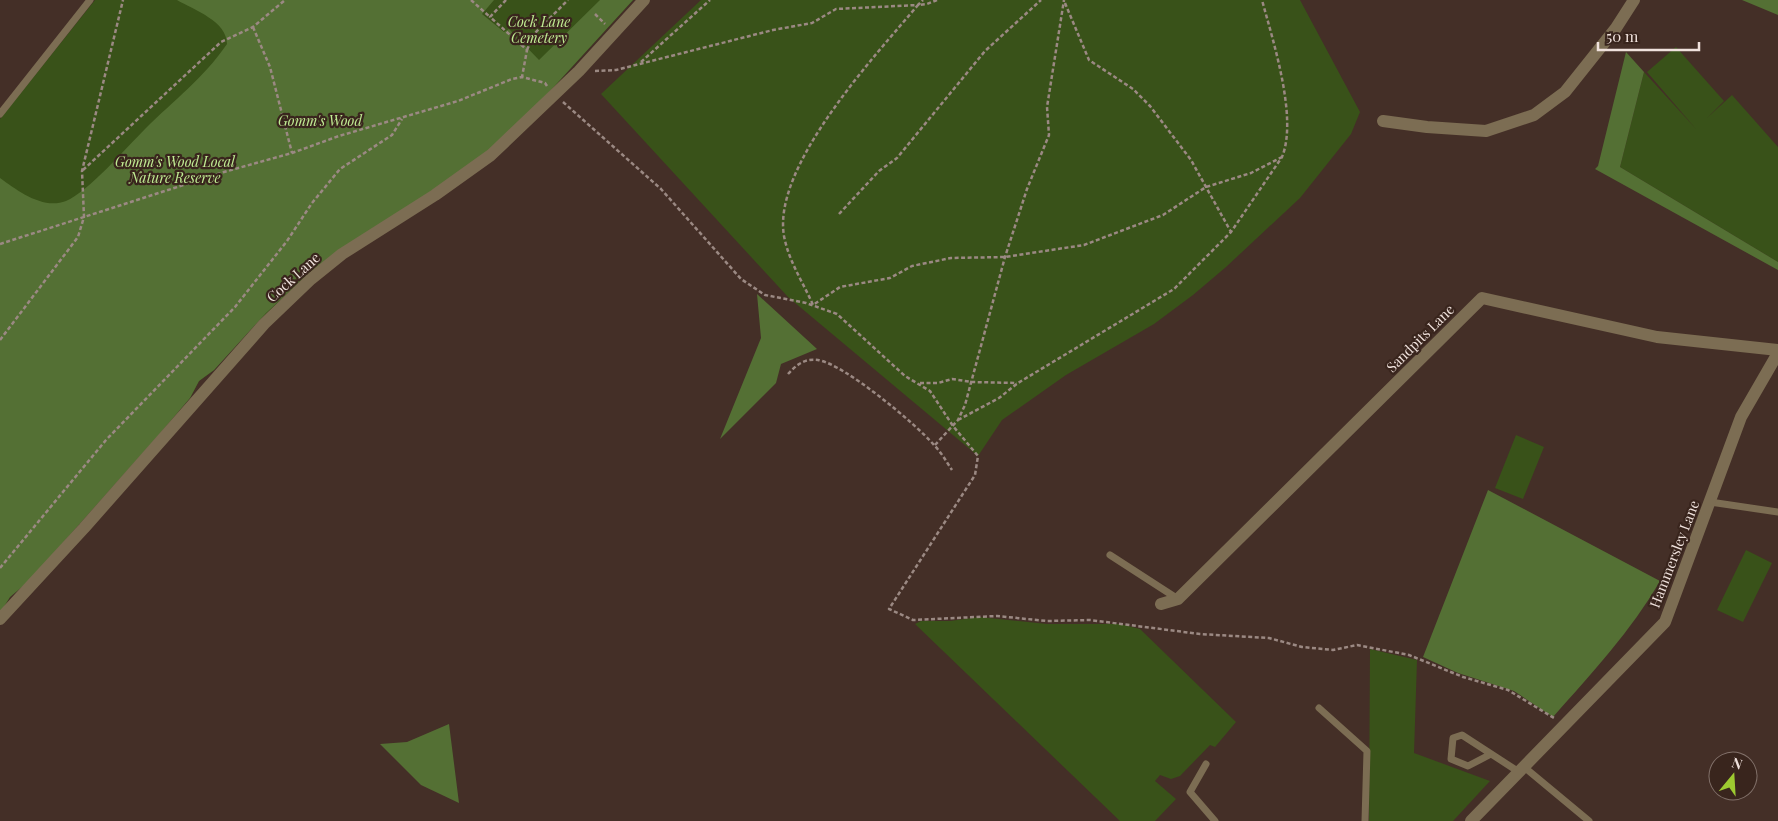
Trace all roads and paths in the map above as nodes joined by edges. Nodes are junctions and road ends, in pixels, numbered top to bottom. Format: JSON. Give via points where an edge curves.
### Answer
{"nodes":[{"id":1,"x":90,"y":0,"type":"edge"},
{"id":2,"x":123,"y":0,"type":"edge"},
{"id":3,"x":285,"y":0,"type":"edge"},
{"id":4,"x":471,"y":0,"type":"edge"},
{"id":5,"x":506,"y":0,"type":"edge"},
{"id":6,"x":568,"y":0,"type":"edge"},
{"id":7,"x":644,"y":0,"type":"edge"},
{"id":8,"x":710,"y":0,"type":"edge"},
{"id":9,"x":923,"y":0,"type":"edge"},
{"id":10,"x":937,"y":0,"type":"edge"},
{"id":11,"x":1041,"y":0,"type":"edge"},
{"id":12,"x":1262,"y":0,"type":"edge"},
{"id":13,"x":1634,"y":0,"type":"edge"},
{"id":14,"x":1064,"y":1,"type":"edge"},
{"id":15,"x":918,"y":5,"type":"junction"},
{"id":16,"x":490,"y":17,"type":"junction"},
{"id":17,"x":253,"y":27,"type":"junction"},
{"id":18,"x":527,"y":50,"type":"junction"},
{"id":19,"x":640,"y":63,"type":"junction"},
{"id":20,"x":579,"y":71,"type":"junction"},
{"id":21,"x":522,"y":77,"type":"junction"},
{"id":22,"x":545,"y":83,"type":"dead end"},
{"id":23,"x":560,"y":100,"type":"dead end"},
{"id":24,"x":0,"y":114,"type":"edge"},
{"id":25,"x":403,"y":118,"type":"junction"},
{"id":26,"x":1384,"y":121,"type":"dead end"},
{"id":27,"x":292,"y":153,"type":"junction"},
{"id":28,"x":1282,"y":157,"type":"junction"},
{"id":29,"x":82,"y":171,"type":"junction"},
{"id":30,"x":1206,"y":187,"type":"junction"},
{"id":31,"x":839,"y":214,"type":"dead end"},
{"id":32,"x":84,"y":217,"type":"junction"},
{"id":33,"x":1231,"y":232,"type":"junction"},
{"id":34,"x":0,"y":244,"type":"edge"},
{"id":35,"x":1005,"y":257,"type":"junction"},
{"id":36,"x":806,"y":303,"type":"dead end"},
{"id":37,"x":0,"y":340,"type":"edge"},
{"id":38,"x":1778,"y":352,"type":"edge"},
{"id":39,"x":788,"y":374,"type":"dead end"},
{"id":40,"x":972,"y":382,"type":"junction"},
{"id":41,"x":1018,"y":382,"type":"junction"},
{"id":42,"x":918,"y":383,"type":"dead end"},
{"id":43,"x":958,"y":420,"type":"junction"},
{"id":44,"x":935,"y":445,"type":"junction"},
{"id":45,"x":952,"y":470,"type":"dead end"},
{"id":46,"x":1710,"y":502,"type":"junction"},
{"id":47,"x":1778,"y":512,"type":"edge"},
{"id":48,"x":1110,"y":554,"type":"dead end"},
{"id":49,"x":0,"y":568,"type":"edge"},
{"id":50,"x":1178,"y":599,"type":"junction"},
{"id":51,"x":1161,"y":604,"type":"dead end"},
{"id":52,"x":0,"y":619,"type":"edge"},
{"id":53,"x":1319,"y":708,"type":"dead end"},
{"id":54,"x":1491,"y":754,"type":"junction"},
{"id":55,"x":1206,"y":764,"type":"dead end"},
{"id":56,"x":1522,"y":769,"type":"junction"},
{"id":57,"x":1215,"y":821,"type":"edge"},
{"id":58,"x":1365,"y":821,"type":"edge"},
{"id":59,"x":1471,"y":821,"type":"edge"},
{"id":60,"x":1589,"y":821,"type":"edge"}],
"edges":[{"from":1,"to":24,"type":"lane"},
{"from":2,"to":29,"type":"path"},
{"from":3,"to":17,"type":"path"},
{"from":4,"to":16,"type":"path"},
{"from":5,"to":16,"type":"path"},
{"from":6,"to":18,"type":"path","via":[[534,34]]},
{"from":7,"to":20,"type":"street","name":"Cock Lane"},
{"from":8,"to":19,"type":"path"},
{"from":9,"to":15,"type":"path"},
{"from":10,"to":15,"type":"path"},
{"from":11,"to":31,"type":"path","via":[[985,51],[897,158],[879,171]]},
{"from":12,"to":28,"type":"path","via":[[1277,55],[1289,128],[1288,144]]},
{"from":13,"to":26,"type":"street","via":[[1565,92],[1534,115],[1486,131]]},
{"from":14,"to":30,"type":"path","via":[[1089,60],[1133,89],[1150,106],[1191,160]]},
{"from":14,"to":35,"type":"path","via":[[1047,107],[1049,135]]},
{"from":15,"to":19,"type":"path","via":[[836,9],[812,23]]},
{"from":15,"to":35,"type":"path","via":[[834,106],[805,152],[786,197],[784,234],[796,275],[813,305],[840,288],[890,278],[912,266],[951,258]]},
{"from":16,"to":18,"type":"path"},
{"from":17,"to":27,"type":"path","via":[[270,67]]},
{"from":17,"to":29,"type":"path","via":[[221,42]]},
{"from":18,"to":21,"type":"path"},
{"from":19,"to":20,"type":"path","via":[[616,70]]},
{"from":20,"to":52,"type":"street","name":"Cock Lane","via":[[491,155],[342,254],[311,279],[238,351]]},
{"from":21,"to":22,"type":"path"},
{"from":21,"to":25,"type":"path"},
{"from":23,"to":36,"type":"path","via":[[661,189],[741,279],[765,295]]},
{"from":25,"to":27,"type":"path"},
{"from":25,"to":49,"type":"path","via":[[392,135],[340,170],[235,308],[106,440]]},
{"from":27,"to":32,"type":"path"},
{"from":28,"to":30,"type":"path","via":[[1251,173]]},
{"from":28,"to":33,"type":"path"},
{"from":29,"to":32,"type":"path"},
{"from":30,"to":33,"type":"path"},
{"from":30,"to":35,"type":"path","via":[[1164,215],[1084,245]]},
{"from":32,"to":34,"type":"path"},
{"from":32,"to":37,"type":"path","via":[[78,237]]},
{"from":33,"to":41,"type":"path","via":[[1174,288]]},
{"from":35,"to":40,"type":"path"},
{"from":38,"to":46,"type":"street","name":"Hammersley Lane","via":[[1741,417]]},
{"from":38,"to":50,"type":"street","name":"Sandpits Lane","via":[[1657,337],[1482,298]]},
{"from":39,"to":44,"type":"path","via":[[796,365],[806,361],[817,360],[841,368]]},
{"from":40,"to":41,"type":"path"},
{"from":40,"to":42,"type":"path","via":[[952,379]]},
{"from":40,"to":43,"type":"path"},
{"from":41,"to":43,"type":"path","via":[[999,398]]},
{"from":43,"to":44,"type":"path"},
{"from":44,"to":45,"type":"path"},
{"from":46,"to":47,"type":"lane"},
{"from":46,"to":56,"type":"street","name":"Hammersley Lane","via":[[1664,622]]},
{"from":48,"to":50,"type":"lane"},
{"from":50,"to":51,"type":"street","name":"Sandpits Lane"},
{"from":53,"to":58,"type":"lane","via":[[1366,751]]},
{"from":54,"to":54,"type":"lane","via":[[1462,735],[1452,738],[1451,759],[1468,766]]},
{"from":54,"to":56,"type":"lane"},
{"from":55,"to":57,"type":"lane","via":[[1190,792]]},
{"from":56,"to":59,"type":"street","name":"Hammersley Lane"},
{"from":56,"to":60,"type":"lane"}]}
